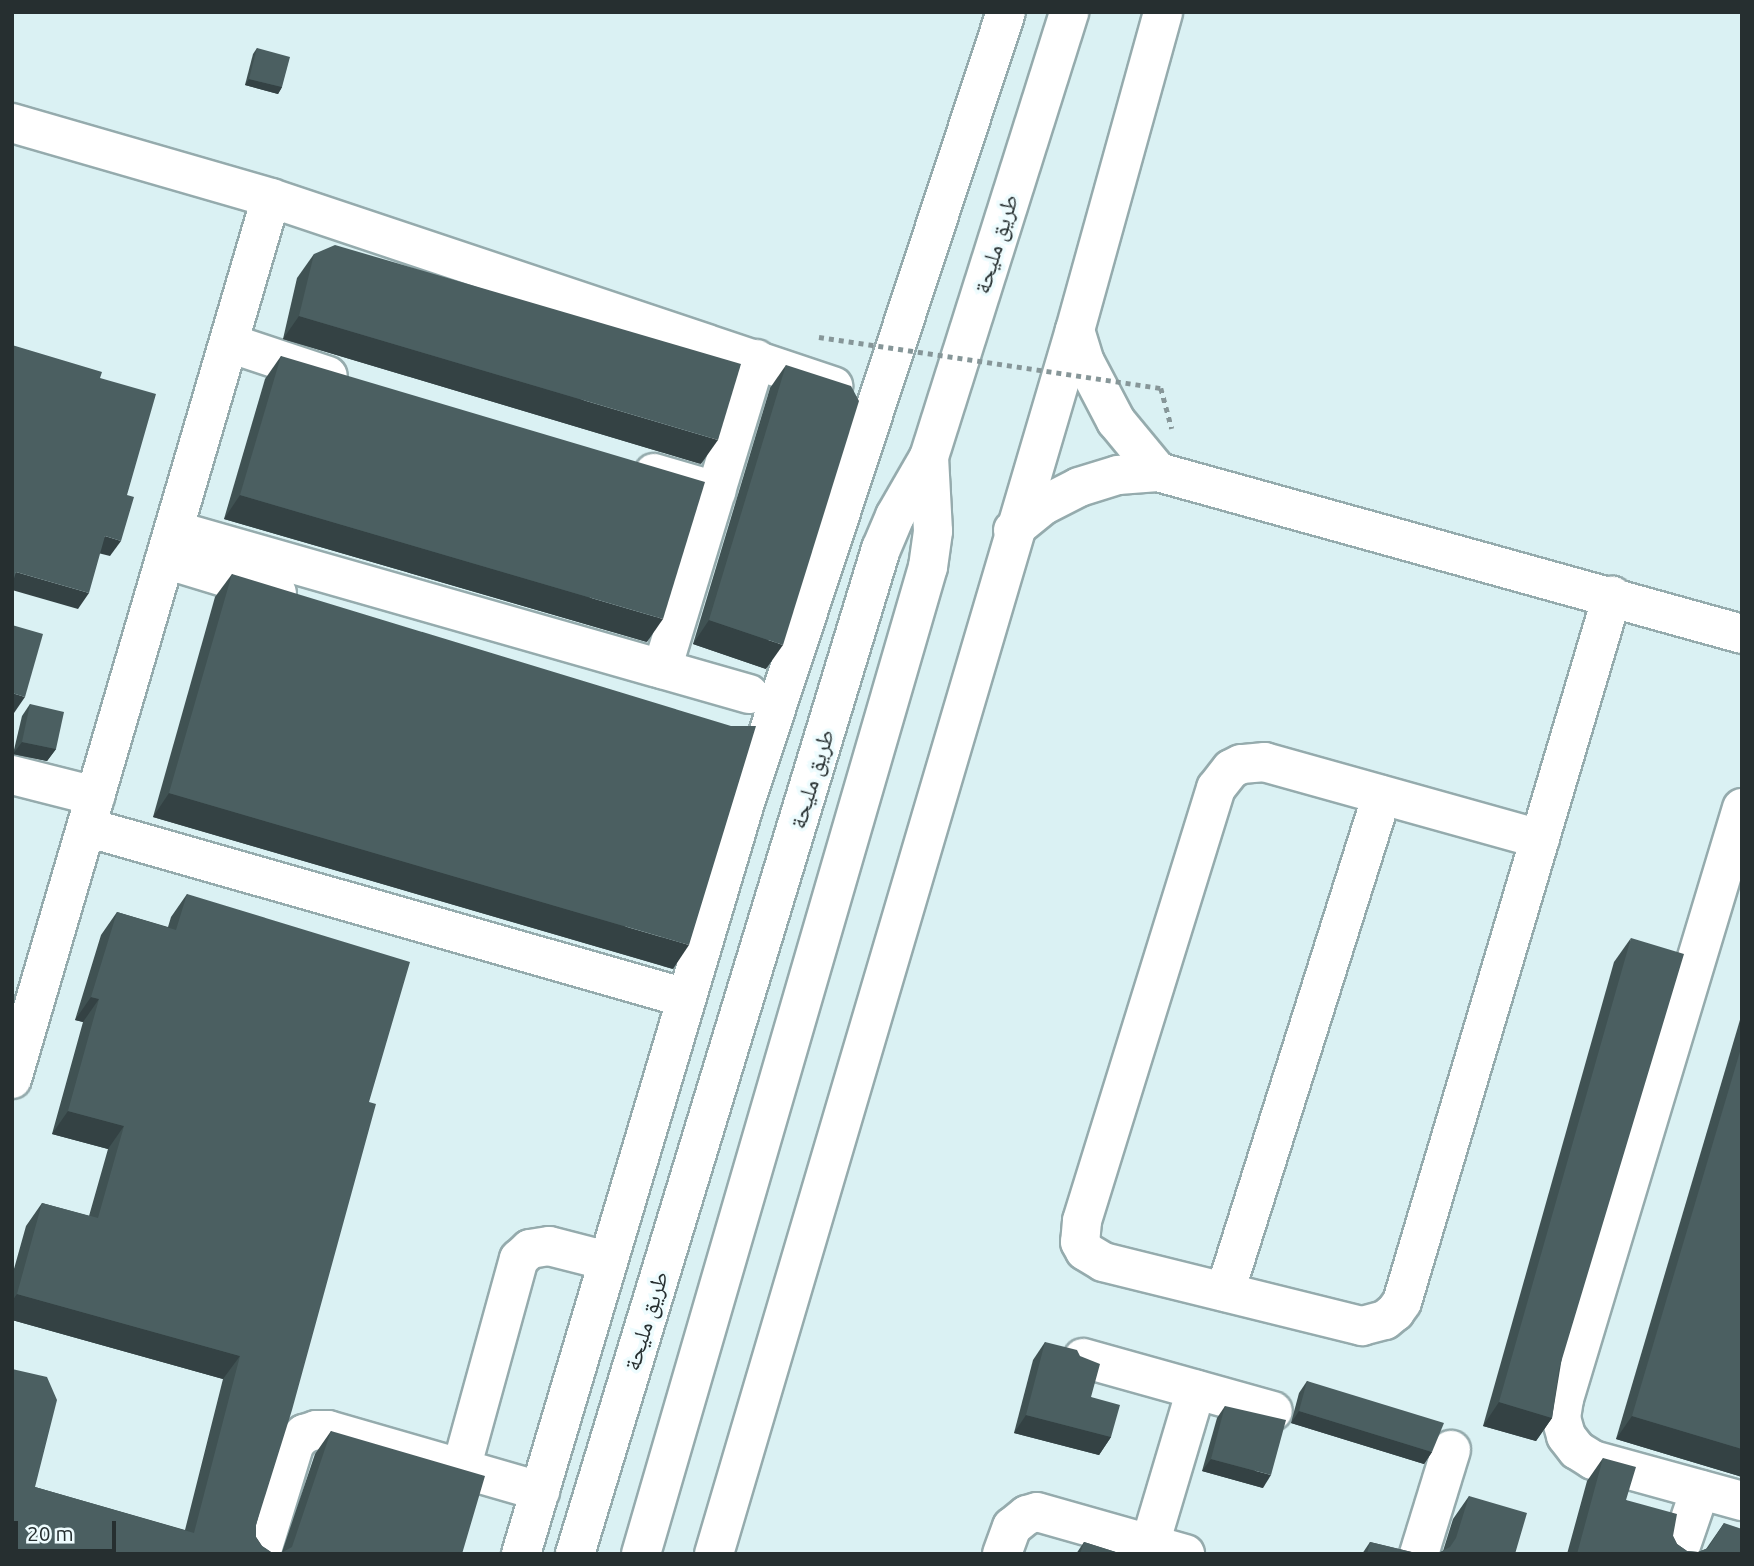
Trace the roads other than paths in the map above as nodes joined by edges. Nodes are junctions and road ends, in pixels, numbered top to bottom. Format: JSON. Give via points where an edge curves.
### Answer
{"nodes":[{"id":1,"x":1006,"y":12,"type":"edge"},
{"id":2,"x":1069,"y":12,"type":"edge"},
{"id":3,"x":1163,"y":12,"type":"edge"},
{"id":4,"x":12,"y":123,"type":"edge"},
{"id":5,"x":271,"y":198,"type":"junction"},
{"id":6,"x":1074,"y":330,"type":"junction"},
{"id":7,"x":229,"y":343,"type":"junction"},
{"id":8,"x":755,"y":359,"type":"junction"},
{"id":9,"x":368,"y":388,"type":"edge"},
{"id":10,"x":875,"y":400,"type":"junction"},
{"id":11,"x":929,"y":457,"type":"junction"},
{"id":12,"x":622,"y":463,"type":"edge"},
{"id":13,"x":1158,"y":472,"type":"junction"},
{"id":14,"x":716,"y":491,"type":"junction"},
{"id":15,"x":1013,"y":530,"type":"junction"},
{"id":16,"x":170,"y":545,"type":"junction"},
{"id":17,"x":1612,"y":596,"type":"junction"},
{"id":18,"x":1742,"y":634,"type":"edge"},
{"id":19,"x":418,"y":636,"type":"edge"},
{"id":20,"x":662,"y":669,"type":"junction"},
{"id":21,"x":749,"y":694,"type":"dead end"},
{"id":22,"x":12,"y":775,"type":"edge"},
{"id":23,"x":1382,"y":794,"type":"junction"},
{"id":24,"x":1742,"y":808,"type":"edge"},
{"id":25,"x":91,"y":811,"type":"junction"},
{"id":26,"x":1540,"y":839,"type":"junction"},
{"id":27,"x":686,"y":998,"type":"junction"},
{"id":28,"x":12,"y":1079,"type":"edge"},
{"id":29,"x":608,"y":1261,"type":"junction"},
{"id":30,"x":1225,"y":1292,"type":"junction"},
{"id":31,"x":1083,"y":1358,"type":"edge"},
{"id":32,"x":1196,"y":1390,"type":"junction"},
{"id":33,"x":1273,"y":1411,"type":"dead end"},
{"id":34,"x":1451,"y":1450,"type":"dead end"},
{"id":35,"x":461,"y":1469,"type":"junction"},
{"id":36,"x":1700,"y":1490,"type":"junction"},
{"id":37,"x":540,"y":1491,"type":"junction"},
{"id":38,"x":1742,"y":1501,"type":"edge"},
{"id":39,"x":1167,"y":1549,"type":"edge"},
{"id":40,"x":261,"y":1554,"type":"edge"},
{"id":41,"x":521,"y":1554,"type":"edge"},
{"id":42,"x":575,"y":1554,"type":"edge"},
{"id":43,"x":642,"y":1554,"type":"edge"},
{"id":44,"x":714,"y":1554,"type":"edge"},
{"id":45,"x":1002,"y":1554,"type":"edge"},
{"id":46,"x":1419,"y":1554,"type":"edge"},
{"id":47,"x":1678,"y":1554,"type":"edge"}],
"edges":[{"from":1,"to":10,"type":"main road"},
{"from":2,"to":11,"type":"main road","name":"طريق مليحة"},
{"from":3,"to":6,"type":"main road"},
{"from":4,"to":5,"type":"main road"},
{"from":5,"to":7,"type":"main road"},
{"from":5,"to":8,"type":"main road"},
{"from":6,"to":13,"type":"main road","via":[[1116,421]]},
{"from":6,"to":15,"type":"main road"},
{"from":7,"to":9,"type":"main road"},
{"from":7,"to":16,"type":"main road"},
{"from":8,"to":10,"type":"main road"},
{"from":8,"to":14,"type":"main road"},
{"from":10,"to":27,"type":"main road"},
{"from":11,"to":42,"type":"main road","name":"طريق مليحة","via":[[881,549]]},
{"from":11,"to":43,"type":"main road","via":[[933,531],[928,567]]},
{"from":12,"to":14,"type":"main road"},
{"from":13,"to":15,"type":"main road","via":[[1118,475],[1079,487],[1044,505]]},
{"from":13,"to":17,"type":"main road"},
{"from":14,"to":20,"type":"main road"},
{"from":15,"to":44,"type":"main road"},
{"from":16,"to":19,"type":"main road"},
{"from":16,"to":20,"type":"main road"},
{"from":16,"to":25,"type":"main road"},
{"from":17,"to":18,"type":"main road"},
{"from":17,"to":26,"type":"main road"},
{"from":20,"to":21,"type":"main road"},
{"from":22,"to":25,"type":"main road"},
{"from":23,"to":26,"type":"main road"},
{"from":23,"to":30,"type":"main road"},
{"from":23,"to":30,"type":"main road","via":[[1253,761],[1231,769],[1216,788],[1079,1231],[1080,1242],[1093,1258]]},
{"from":24,"to":36,"type":"main road","via":[[1561,1418],[1577,1451],[1593,1460]]},
{"from":25,"to":27,"type":"main road"},
{"from":25,"to":28,"type":"main road"},
{"from":26,"to":30,"type":"main road","via":[[1402,1302],[1385,1320],[1362,1326]]},
{"from":27,"to":29,"type":"main road"},
{"from":29,"to":35,"type":"main road","via":[[548,1246],[530,1249],[519,1259]]},
{"from":29,"to":37,"type":"main road"},
{"from":31,"to":32,"type":"main road"},
{"from":32,"to":33,"type":"main road"},
{"from":32,"to":39,"type":"main road"},
{"from":34,"to":46,"type":"main road"},
{"from":35,"to":37,"type":"main road"},
{"from":35,"to":40,"type":"main road","via":[[328,1430],[304,1434],[290,1454]]},
{"from":36,"to":38,"type":"main road"},
{"from":36,"to":47,"type":"main road"},
{"from":37,"to":41,"type":"main road"},
{"from":39,"to":45,"type":"main road","via":[[1037,1512],[1012,1527]]}]}
